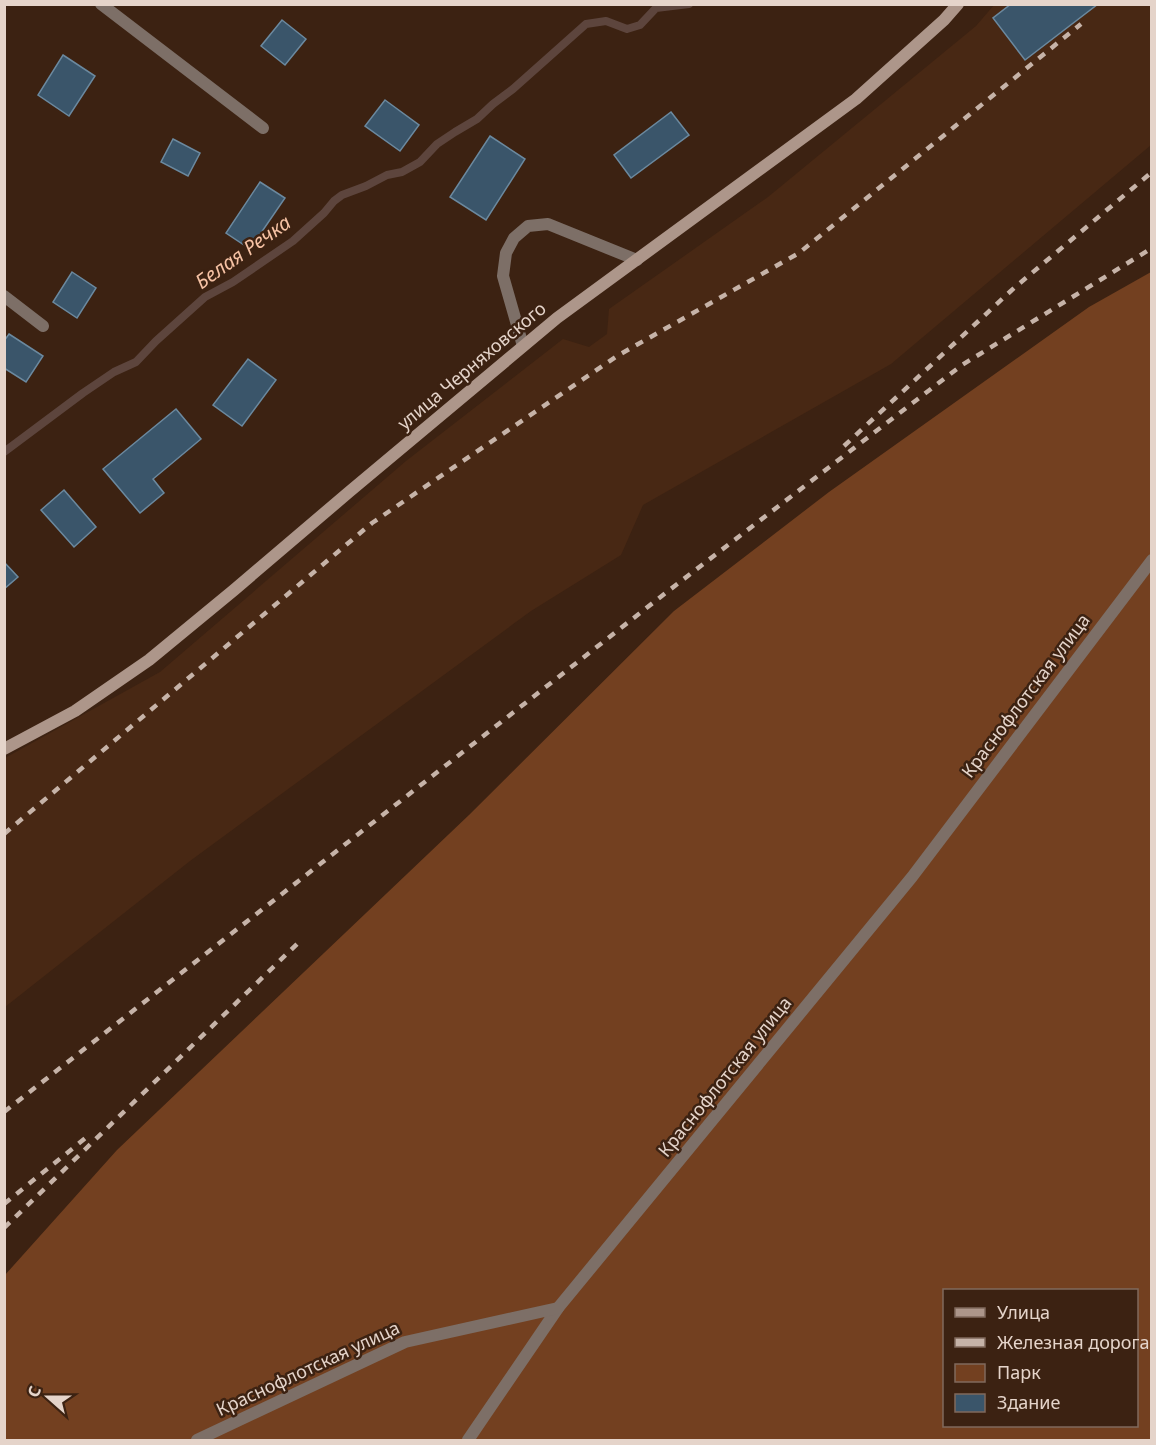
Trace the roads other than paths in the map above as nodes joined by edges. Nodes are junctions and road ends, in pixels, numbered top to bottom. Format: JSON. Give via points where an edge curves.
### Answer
{"nodes":[{"id":1,"x":101,"y":4,"type":"edge"},
{"id":2,"x":958,"y":4,"type":"edge"},
{"id":3,"x":263,"y":128,"type":"dead end"},
{"id":4,"x":636,"y":260,"type":"junction"},
{"id":5,"x":4,"y":296,"type":"edge"},
{"id":6,"x":43,"y":326,"type":"dead end"},
{"id":7,"x":523,"y":346,"type":"junction"},
{"id":8,"x":1152,"y":560,"type":"edge"},
{"id":9,"x":4,"y":749,"type":"edge"},
{"id":10,"x":558,"y":1308,"type":"junction"},
{"id":11,"x":198,"y":1440,"type":"edge"},
{"id":12,"x":468,"y":1440,"type":"edge"}],
"edges":[{"from":1,"to":3,"type":"street"},
{"from":2,"to":4,"type":"main road","name":"улица Черняховского","via":[[856,99]]},
{"from":4,"to":7,"type":"main road","name":"улица Черняховского"},
{"from":4,"to":7,"type":"street","via":[[548,224],[528,226],[514,238],[506,253],[503,276]]},
{"from":5,"to":6,"type":"street"},
{"from":7,"to":9,"type":"main road","name":"улица Черняховского","via":[[149,660],[75,711]]},
{"from":8,"to":10,"type":"street","name":"Краснофлотская улица","via":[[912,877]]},
{"from":10,"to":11,"type":"street","name":"Краснофлотская улица","via":[[405,1342]]},
{"from":10,"to":12,"type":"street"}]}
